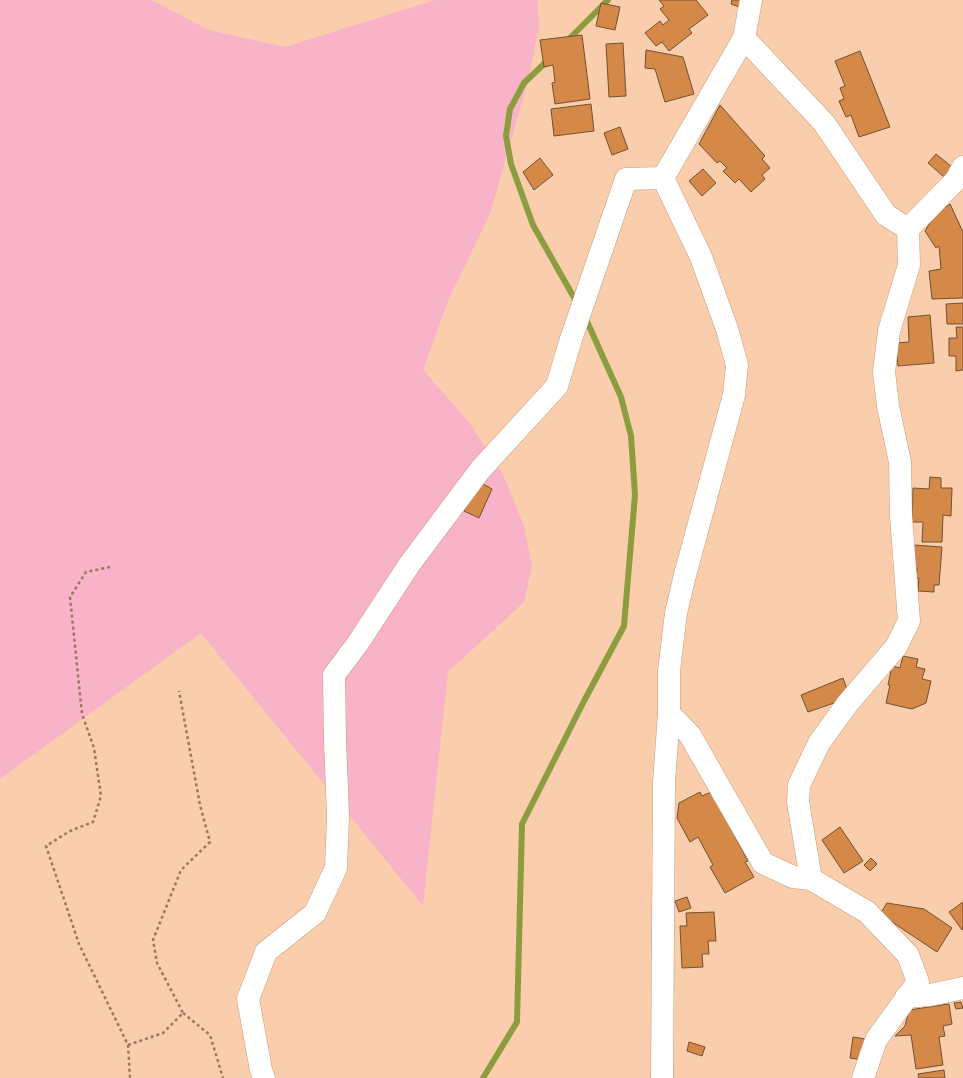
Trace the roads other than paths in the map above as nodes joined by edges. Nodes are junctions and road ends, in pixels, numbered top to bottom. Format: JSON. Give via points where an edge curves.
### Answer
{"nodes":[{"id":1,"x":751,"y":0,"type":"edge"},
{"id":2,"x":744,"y":38,"type":"junction"},
{"id":3,"x":663,"y":178,"type":"junction"},
{"id":4,"x":961,"y":181,"type":"edge"},
{"id":5,"x":908,"y":229,"type":"junction"},
{"id":6,"x":669,"y":713,"type":"junction"},
{"id":7,"x":811,"y":879,"type":"junction"},
{"id":8,"x":963,"y":988,"type":"edge"},
{"id":9,"x":906,"y":997,"type":"junction"},
{"id":10,"x":264,"y":1078,"type":"edge"},
{"id":11,"x":662,"y":1078,"type":"edge"},
{"id":12,"x":863,"y":1078,"type":"edge"}],
"edges":[{"from":1,"to":2,"type":"street"},
{"from":2,"to":3,"type":"street"},
{"from":2,"to":5,"type":"street","via":[[824,123],[886,215]]},
{"from":3,"to":6,"type":"street","via":[[701,257],[727,329],[736,365],[734,395],[684,574],[676,613],[669,671]]},
{"from":3,"to":10,"type":"street","via":[[626,179],[557,386],[480,470],[409,565],[334,675],[338,816],[336,868],[315,913],[266,952],[248,1000]]},
{"from":4,"to":5,"type":"street"},
{"from":5,"to":7,"type":"street","via":[[909,265],[889,332],[884,372],[888,406],[900,462],[901,516],[909,621],[896,647],[848,703],[819,743],[799,785],[798,802]]},
{"from":6,"to":7,"type":"street","via":[[690,735],[763,862],[793,877]]},
{"from":6,"to":11,"type":"street","via":[[664,782]]},
{"from":7,"to":9,"type":"street","via":[[866,912],[908,955],[918,982]]},
{"from":8,"to":9,"type":"street","via":[[930,996]]},
{"from":9,"to":12,"type":"street","via":[[876,1040]]}]}
